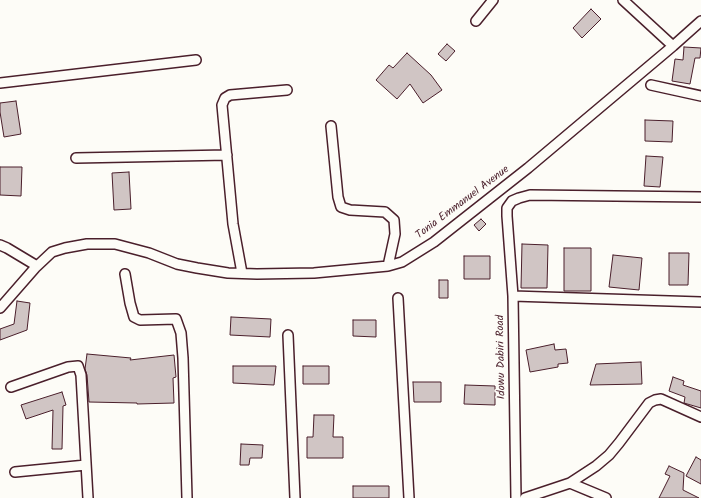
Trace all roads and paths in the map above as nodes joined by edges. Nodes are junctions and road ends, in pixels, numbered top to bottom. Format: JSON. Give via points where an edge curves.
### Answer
{"nodes":[{"id":1,"x":493,"y":0,"type":"edge"},
{"id":2,"x":623,"y":0,"type":"edge"},
{"id":3,"x":476,"y":21,"type":"dead end"},
{"id":4,"x":701,"y":21,"type":"edge"},
{"id":5,"x":673,"y":46,"type":"junction"},
{"id":6,"x":196,"y":60,"type":"dead end"},
{"id":7,"x":0,"y":83,"type":"edge"},
{"id":8,"x":651,"y":85,"type":"dead end"},
{"id":9,"x":287,"y":90,"type":"dead end"},
{"id":10,"x":701,"y":96,"type":"edge"},
{"id":11,"x":331,"y":126,"type":"dead end"},
{"id":12,"x":227,"y":155,"type":"junction"},
{"id":13,"x":76,"y":158,"type":"dead end"},
{"id":14,"x":701,"y":197,"type":"edge"},
{"id":15,"x":0,"y":245,"type":"edge"},
{"id":16,"x":37,"y":266,"type":"junction"},
{"id":17,"x":388,"y":266,"type":"junction"},
{"id":18,"x":242,"y":273,"type":"junction"},
{"id":19,"x":125,"y":274,"type":"dead end"},
{"id":20,"x":513,"y":296,"type":"junction"},
{"id":21,"x":398,"y":298,"type":"dead end"},
{"id":22,"x":701,"y":302,"type":"edge"},
{"id":23,"x":0,"y":308,"type":"edge"},
{"id":24,"x":288,"y":336,"type":"dead end"},
{"id":25,"x":11,"y":387,"type":"dead end"},
{"id":26,"x":701,"y":416,"type":"edge"},
{"id":27,"x":86,"y":465,"type":"junction"},
{"id":28,"x":16,"y":472,"type":"dead end"},
{"id":29,"x":570,"y":483,"type":"junction"},
{"id":30,"x":88,"y":498,"type":"edge"},
{"id":31,"x":187,"y":498,"type":"edge"},
{"id":32,"x":295,"y":498,"type":"edge"},
{"id":33,"x":409,"y":498,"type":"edge"},
{"id":34,"x":516,"y":498,"type":"edge"},
{"id":35,"x":525,"y":498,"type":"edge"},
{"id":36,"x":606,"y":498,"type":"edge"}],
"edges":[{"from":1,"to":3,"type":"street"},
{"from":2,"to":5,"type":"street"},
{"from":4,"to":5,"type":"street","name":"Tonia Emmanuel Avenue"},
{"from":5,"to":17,"type":"street","name":"Tonia Emmanuel Avenue","via":[[528,168],[434,242],[402,262]]},
{"from":6,"to":7,"type":"street"},
{"from":8,"to":10,"type":"street"},
{"from":9,"to":12,"type":"street","via":[[230,95],[225,98],[222,106]]},
{"from":11,"to":17,"type":"street","via":[[341,207],[385,212],[394,220],[395,234]]},
{"from":12,"to":13,"type":"street"},
{"from":12,"to":18,"type":"street","via":[[233,224]]},
{"from":14,"to":20,"type":"street","name":"Idowu Dabiri Road","via":[[530,195],[519,198],[507,208]]},
{"from":15,"to":16,"type":"street"},
{"from":16,"to":18,"type":"street","name":"Tonia Emmanuel Avenue","via":[[52,252],[65,248],[87,244],[115,244],[177,264]]},
{"from":16,"to":23,"type":"street","name":"Tonia Emmanuel Avenue"},
{"from":17,"to":18,"type":"street","name":"Tonia Emmanuel Avenue","via":[[314,273]]},
{"from":19,"to":31,"type":"street","via":[[134,317],[140,320],[176,319],[181,333]]},
{"from":20,"to":22,"type":"street"},
{"from":20,"to":34,"type":"street","name":"Idowu Dabiri Road"},
{"from":21,"to":33,"type":"street"},
{"from":24,"to":32,"type":"street"},
{"from":25,"to":27,"type":"street","via":[[68,367],[78,366],[81,375]]},
{"from":26,"to":29,"type":"street","via":[[661,399],[649,403],[609,455]]},
{"from":27,"to":28,"type":"street"},
{"from":27,"to":30,"type":"street"},
{"from":29,"to":35,"type":"street"},
{"from":29,"to":36,"type":"street"}]}
